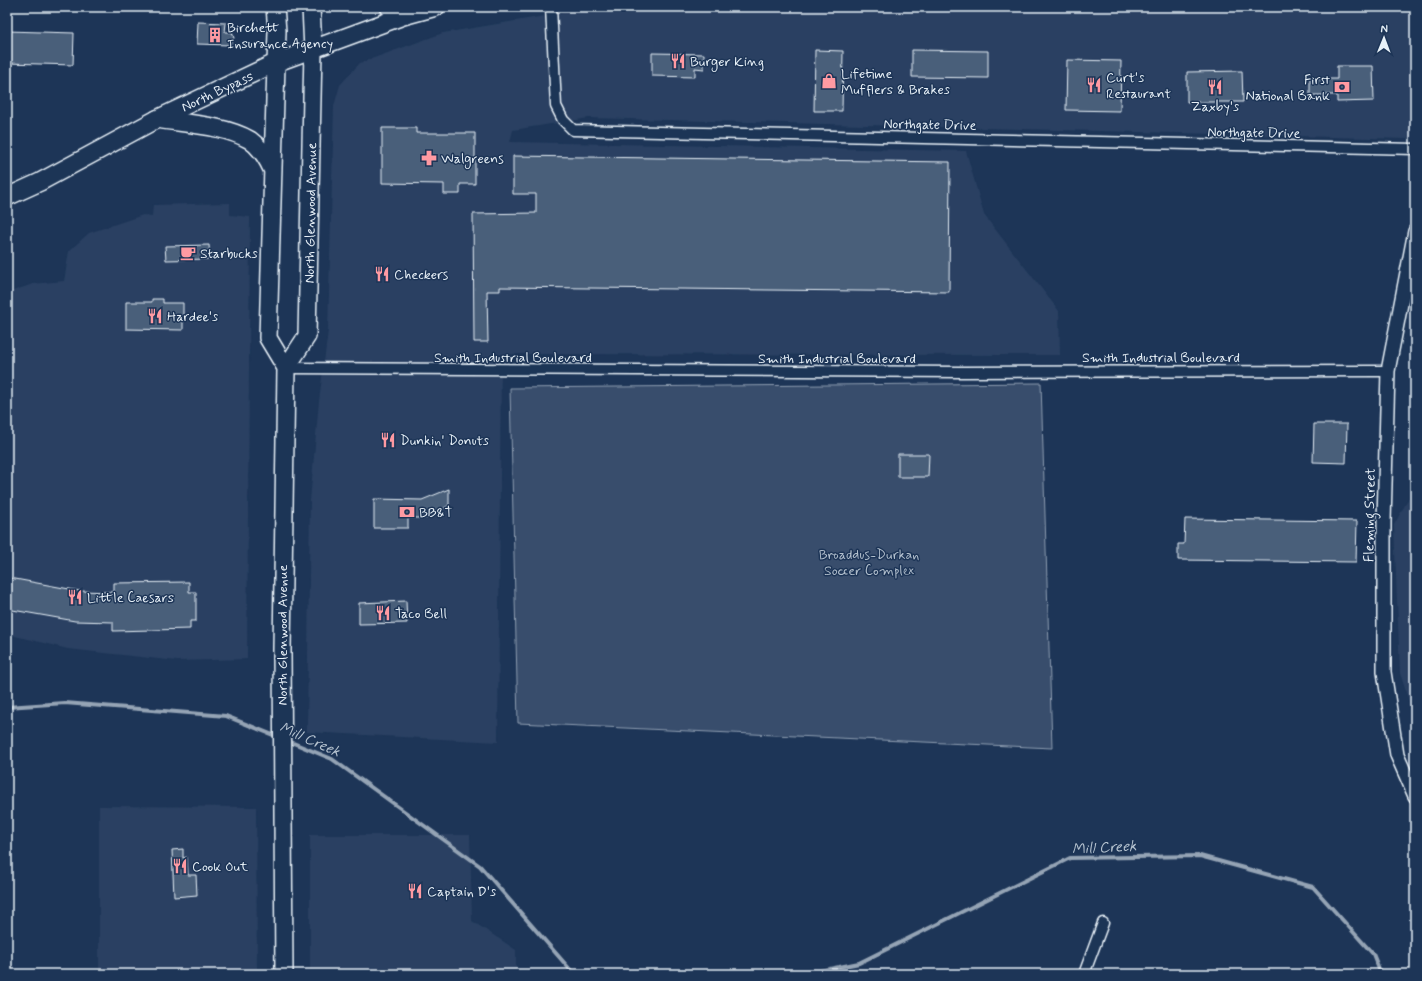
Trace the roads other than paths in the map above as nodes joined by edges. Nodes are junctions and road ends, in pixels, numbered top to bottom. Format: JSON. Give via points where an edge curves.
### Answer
{"nodes":[{"id":1,"x":275,"y":7,"type":"edge"},
{"id":2,"x":311,"y":7,"type":"edge"},
{"id":3,"x":436,"y":7,"type":"edge"},
{"id":4,"x":551,"y":7,"type":"edge"},
{"id":5,"x":313,"y":50,"type":"junction"},
{"id":6,"x":275,"y":63,"type":"junction"},
{"id":7,"x":157,"y":119,"type":"junction"},
{"id":8,"x":1415,"y":149,"type":"edge"},
{"id":9,"x":272,"y":169,"type":"junction"},
{"id":10,"x":7,"y":197,"type":"edge"},
{"id":11,"x":1415,"y":231,"type":"edge"},
{"id":12,"x":286,"y":368,"type":"junction"},
{"id":13,"x":1388,"y":371,"type":"junction"},
{"id":14,"x":1415,"y":796,"type":"edge"},
{"id":15,"x":1104,"y":923,"type":"dead end"},
{"id":16,"x":284,"y":974,"type":"edge"},
{"id":17,"x":1084,"y":974,"type":"edge"}],
"edges":[{"from":1,"to":6,"type":"main road"},
{"from":2,"to":5,"type":"main road","name":"North Glenwood Avenue"},
{"from":3,"to":5,"type":"main road","name":"North Bypass","via":[[403,16]]},
{"from":4,"to":8,"type":"street","name":"Northgate Drive","via":[[556,106],[563,120],[573,130]]},
{"from":5,"to":6,"type":"main road","name":"North Bypass"},
{"from":5,"to":12,"type":"main road","name":"North Glenwood Avenue","via":[[308,336]]},
{"from":6,"to":7,"type":"main road","name":"North Bypass"},
{"from":6,"to":9,"type":"main road"},
{"from":7,"to":9,"type":"main road","via":[[225,130],[250,141],[267,157]]},
{"from":7,"to":10,"type":"main road","name":"North Bypass"},
{"from":9,"to":12,"type":"main road","via":[[268,338]]},
{"from":11,"to":13,"type":"street","name":"Fleming Street"},
{"from":12,"to":13,"type":"street","name":"Smith Industrial Boulevard","via":[[492,371]]},
{"from":12,"to":16,"type":"main road","name":"North Glenwood Avenue","via":[[282,650]]},
{"from":13,"to":14,"type":"street","name":"Fleming Street","via":[[1384,672],[1397,754]]},
{"from":15,"to":17,"type":"street"}]}
